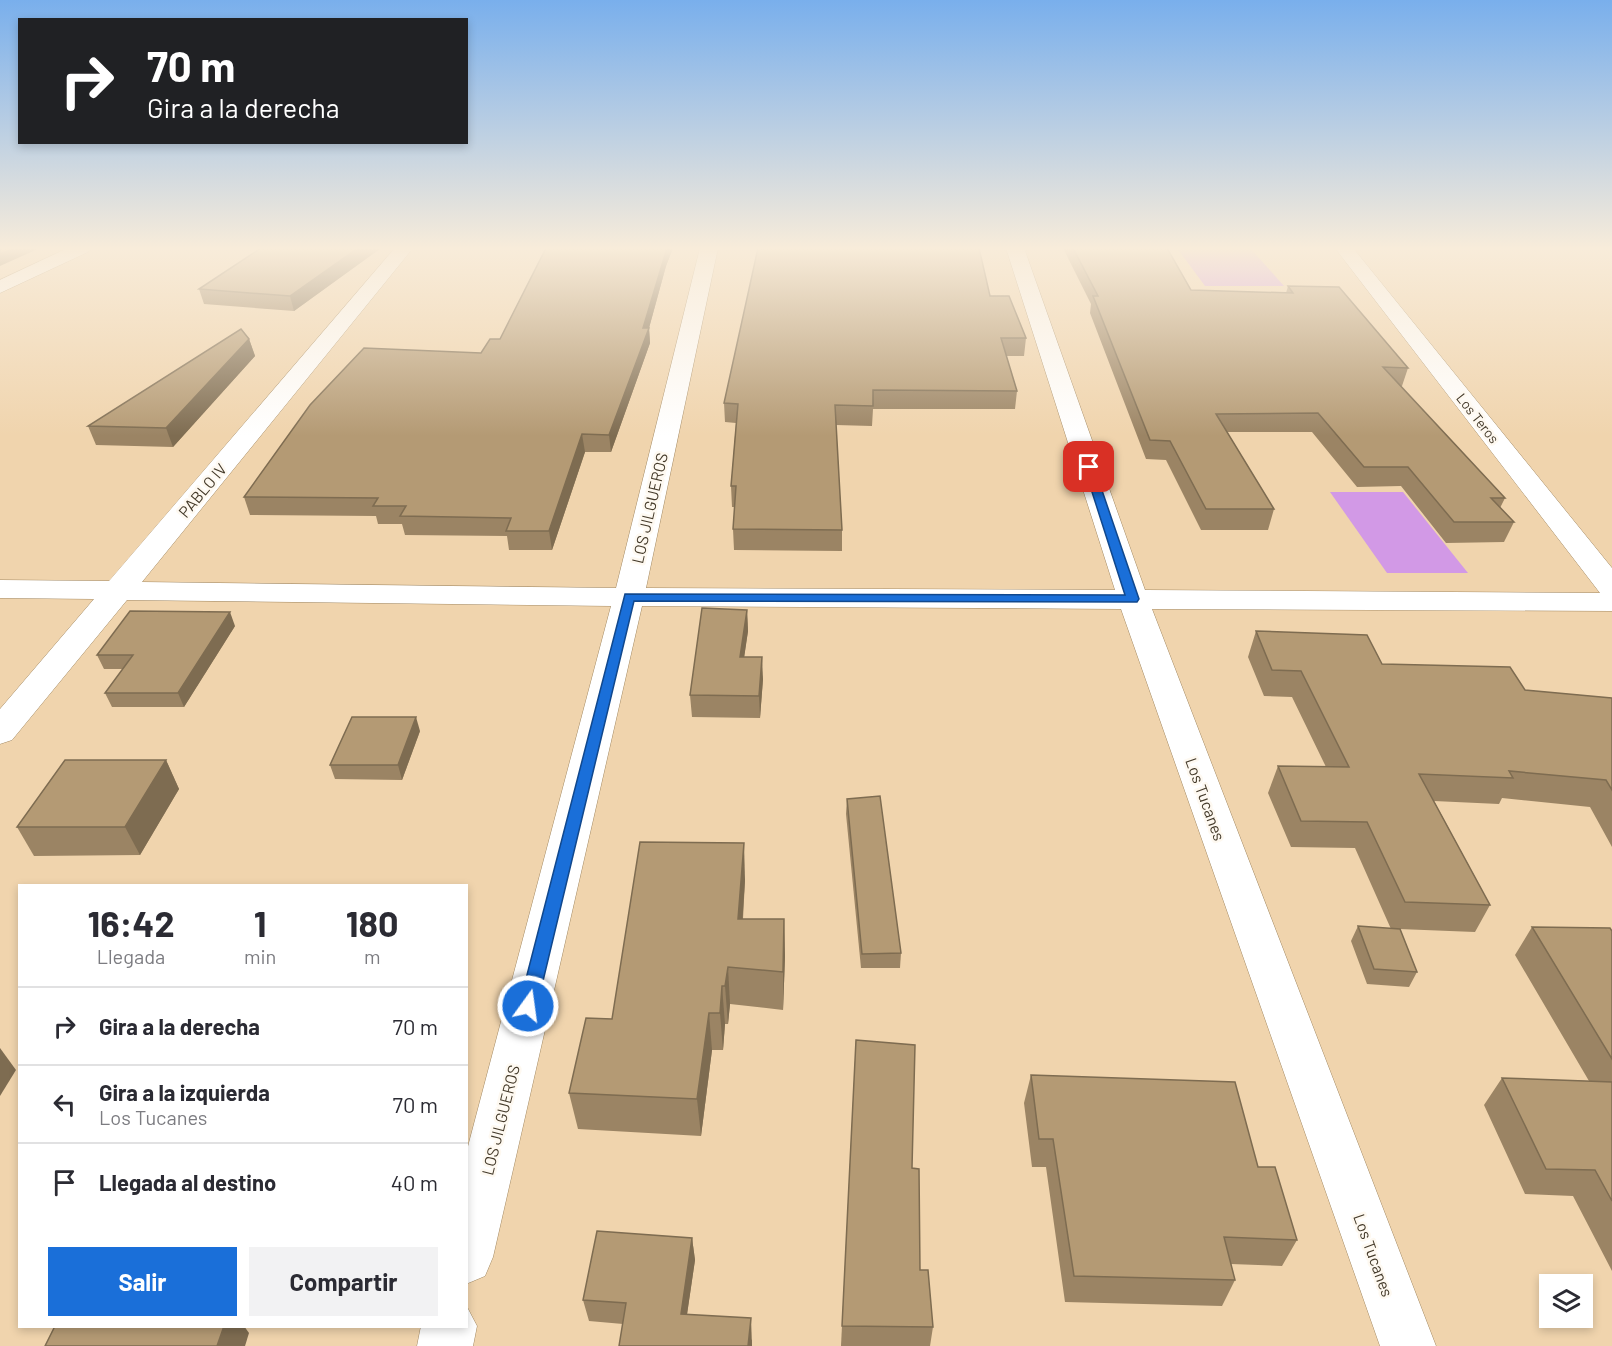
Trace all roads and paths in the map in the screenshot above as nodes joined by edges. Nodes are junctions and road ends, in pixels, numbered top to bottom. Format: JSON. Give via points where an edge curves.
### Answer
{"nodes":[{"id":1,"x":351,"y":311,"type":"edge"},
{"id":2,"x":695,"y":311,"type":"edge"},
{"id":3,"x":1036,"y":311,"type":"edge"},
{"id":4,"x":1394,"y":311,"type":"edge"},
{"id":5,"x":1612,"y":588,"type":"edge"},
{"id":6,"x":0,"y":589,"type":"edge"},
{"id":7,"x":117,"y":591,"type":"junction"},
{"id":8,"x":629,"y":597,"type":"junction"},
{"id":9,"x":1133,"y":599,"type":"junction"},
{"id":10,"x":1612,"y":602,"type":"edge"},
{"id":11,"x":0,"y":732,"type":"edge"},
{"id":12,"x":468,"y":1249,"type":"edge"},
{"id":13,"x":449,"y":1328,"type":"edge"},
{"id":14,"x":445,"y":1346,"type":"edge"},
{"id":15,"x":1408,"y":1346,"type":"edge"}],
"edges":[{"from":1,"to":7,"type":"street","name":"PABLO IV"},
{"from":2,"to":8,"type":"street","name":"LOS JILGUEROS"},
{"from":3,"to":9,"type":"street","name":"Los Tucanes"},
{"from":4,"to":5,"type":"street","name":"Los Teros"},
{"from":6,"to":7,"type":"street"},
{"from":7,"to":8,"type":"street"},
{"from":7,"to":11,"type":"street","name":"PABLO IV"},
{"from":8,"to":9,"type":"street"},
{"from":8,"to":12,"type":"street","name":"LOS JILGUEROS"},
{"from":9,"to":10,"type":"street"},
{"from":9,"to":15,"type":"street","name":"Los Tucanes"},
{"from":13,"to":14,"type":"street"}]}
